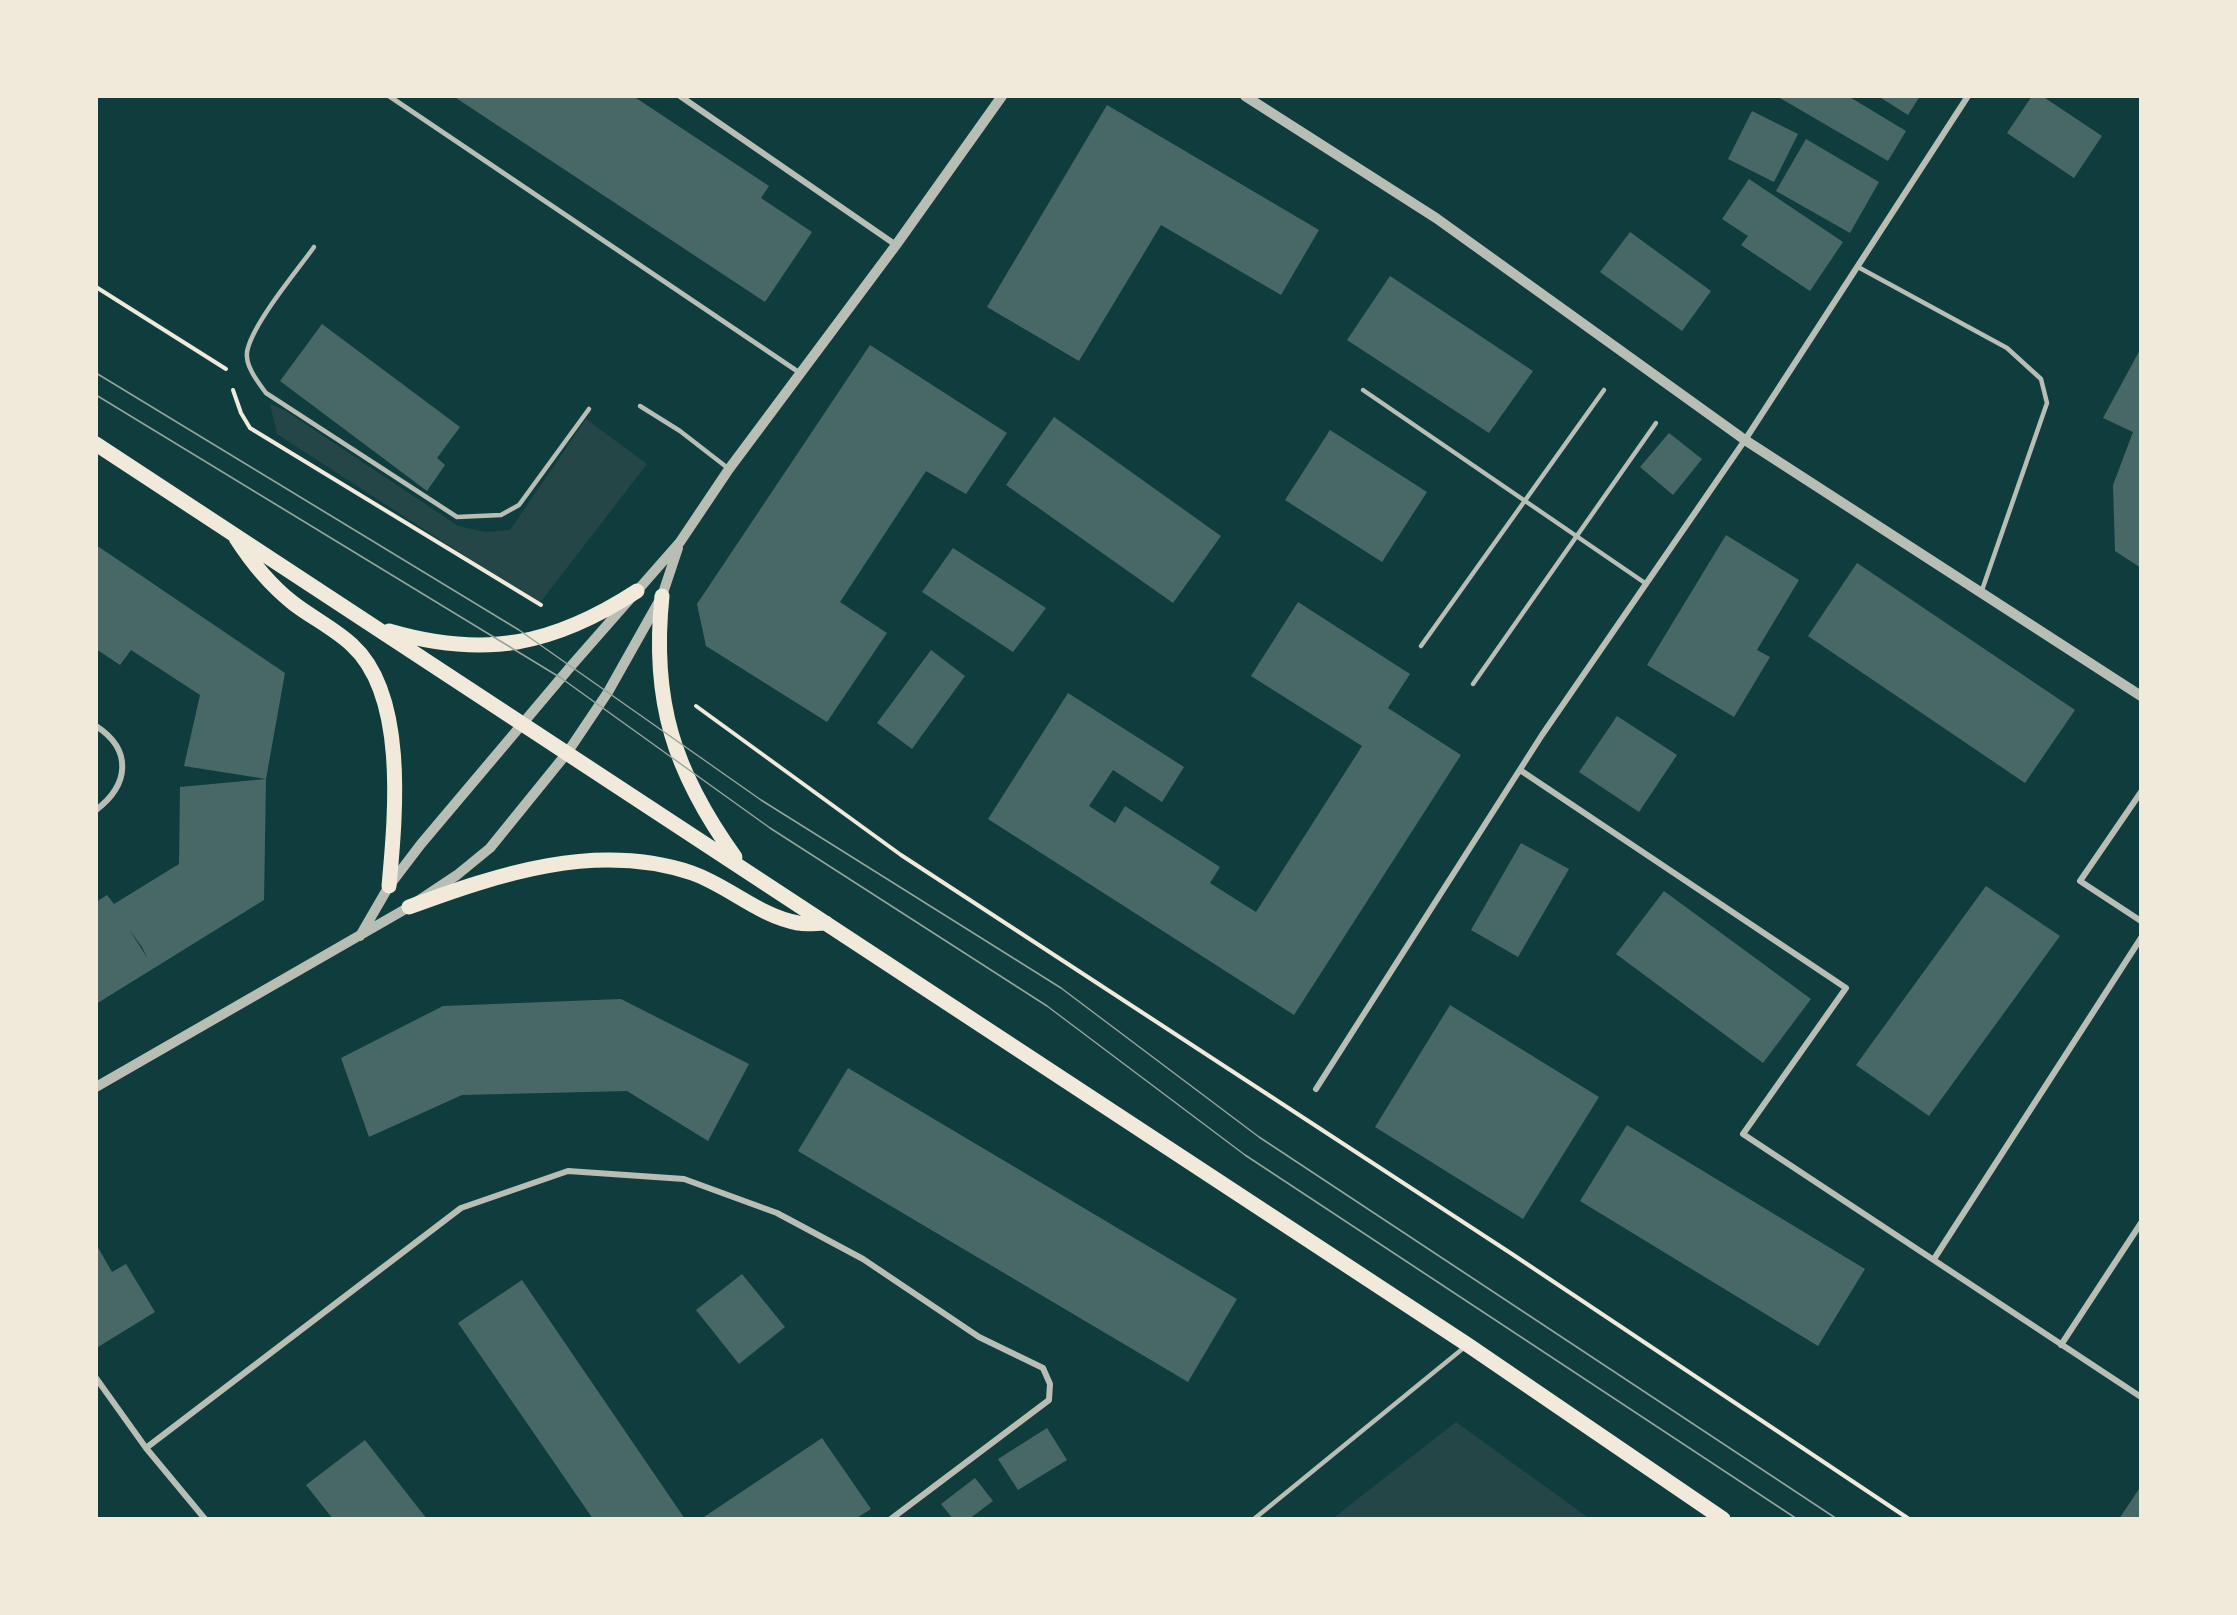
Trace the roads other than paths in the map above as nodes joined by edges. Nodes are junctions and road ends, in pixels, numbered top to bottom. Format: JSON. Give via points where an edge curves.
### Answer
{"nodes":[{"id":1,"x":389,"y":96,"type":"edge"},
{"id":2,"x":680,"y":96,"type":"edge"},
{"id":3,"x":1002,"y":96,"type":"edge"},
{"id":4,"x":1245,"y":96,"type":"edge"},
{"id":5,"x":1968,"y":96,"type":"edge"},
{"id":6,"x":896,"y":245,"type":"junction"},
{"id":7,"x":314,"y":247,"type":"dead end"},
{"id":8,"x":1858,"y":267,"type":"junction"},
{"id":9,"x":800,"y":373,"type":"junction"},
{"id":10,"x":1363,"y":390,"type":"dead end"},
{"id":11,"x":1604,"y":390,"type":"dead end"},
{"id":12,"x":640,"y":406,"type":"dead end"},
{"id":13,"x":588,"y":410,"type":"dead end"},
{"id":14,"x":1656,"y":423,"type":"dead end"},
{"id":15,"x":1745,"y":440,"type":"junction"},
{"id":16,"x":96,"y":444,"type":"edge"},
{"id":17,"x":729,"y":469,"type":"junction"},
{"id":18,"x":1524,"y":501,"type":"junction"},
{"id":19,"x":231,"y":530,"type":"junction"},
{"id":20,"x":1577,"y":538,"type":"junction"},
{"id":21,"x":681,"y":542,"type":"junction"},
{"id":22,"x":1645,"y":584,"type":"junction"},
{"id":23,"x":637,"y":591,"type":"junction"},
{"id":24,"x":1981,"y":593,"type":"junction"},
{"id":25,"x":662,"y":596,"type":"junction"},
{"id":26,"x":373,"y":626,"type":"junction"},
{"id":27,"x":1421,"y":646,"type":"dead end"},
{"id":28,"x":1473,"y":684,"type":"dead end"},
{"id":29,"x":2141,"y":696,"type":"edge"},
{"id":30,"x":523,"y":724,"type":"junction"},
{"id":31,"x":96,"y":726,"type":"edge"},
{"id":32,"x":567,"y":753,"type":"junction"},
{"id":33,"x":1520,"y":770,"type":"junction"},
{"id":34,"x":2141,"y":792,"type":"edge"},
{"id":35,"x":96,"y":810,"type":"edge"},
{"id":36,"x":740,"y":864,"type":"junction"},
{"id":37,"x":389,"y":886,"type":"junction"},
{"id":38,"x":409,"y":907,"type":"junction"},
{"id":39,"x":2141,"y":921,"type":"edge"},
{"id":40,"x":826,"y":923,"type":"junction"},
{"id":41,"x":360,"y":936,"type":"junction"},
{"id":42,"x":2141,"y":938,"type":"edge"},
{"id":43,"x":96,"y":1087,"type":"edge"},
{"id":44,"x":1316,"y":1089,"type":"dead end"},
{"id":45,"x":2141,"y":1223,"type":"edge"},
{"id":46,"x":1934,"y":1259,"type":"junction"},
{"id":47,"x":1468,"y":1345,"type":"junction"},
{"id":48,"x":2061,"y":1345,"type":"junction"},
{"id":49,"x":96,"y":1378,"type":"edge"},
{"id":50,"x":2141,"y":1397,"type":"edge"},
{"id":51,"x":146,"y":1448,"type":"junction"},
{"id":52,"x":205,"y":1519,"type":"edge"},
{"id":53,"x":891,"y":1519,"type":"edge"},
{"id":54,"x":1254,"y":1519,"type":"edge"},
{"id":55,"x":1723,"y":1519,"type":"edge"}],
"edges":[{"from":1,"to":9,"type":"street"},
{"from":2,"to":6,"type":"street"},
{"from":3,"to":6,"type":"street"},
{"from":4,"to":15,"type":"street","via":[[1436,218]]},
{"from":5,"to":8,"type":"street"},
{"from":6,"to":9,"type":"street"},
{"from":7,"to":13,"type":"lane","via":[[253,334],[247,354],[254,376],[266,393],[457,518],[501,515],[519,505]]},
{"from":8,"to":15,"type":"street"},
{"from":8,"to":24,"type":"lane","via":[[2007,348],[2041,379],[2047,403]]},
{"from":9,"to":17,"type":"street"},
{"from":10,"to":18,"type":"lane"},
{"from":11,"to":18,"type":"lane"},
{"from":12,"to":17,"type":"lane"},
{"from":14,"to":20,"type":"lane"},
{"from":15,"to":22,"type":"street"},
{"from":15,"to":24,"type":"street"},
{"from":16,"to":19,"type":"main road"},
{"from":17,"to":21,"type":"street"},
{"from":18,"to":20,"type":"lane"},
{"from":18,"to":27,"type":"lane"},
{"from":19,"to":26,"type":"main road"},
{"from":19,"to":37,"type":"main road","via":[[268,582],[353,645],[370,670],[384,702],[396,766]]},
{"from":20,"to":22,"type":"lane"},
{"from":20,"to":28,"type":"lane"},
{"from":21,"to":23,"type":"street"},
{"from":21,"to":25,"type":"street"},
{"from":22,"to":33,"type":"street"},
{"from":23,"to":26,"type":"main road","via":[[574,625],[507,644],[440,644]]},
{"from":23,"to":30,"type":"street"},
{"from":24,"to":29,"type":"street"},
{"from":25,"to":32,"type":"street","via":[[608,692]]},
{"from":25,"to":36,"type":"main road","via":[[659,657],[670,735],[694,794]]},
{"from":26,"to":30,"type":"main road"},
{"from":30,"to":32,"type":"main road"},
{"from":30,"to":37,"type":"street"},
{"from":31,"to":35,"type":"street","via":[[116,745],[123,770],[111,798]]},
{"from":32,"to":36,"type":"main road"},
{"from":32,"to":38,"type":"street","via":[[490,848]]},
{"from":33,"to":44,"type":"street"},
{"from":33,"to":46,"type":"street","via":[[1846,988],[1743,1134]]},
{"from":34,"to":39,"type":"street","via":[[2080,881]]},
{"from":36,"to":40,"type":"main road"},
{"from":37,"to":41,"type":"street"},
{"from":38,"to":40,"type":"main road","via":[[534,868],[610,859],[649,862],[693,874],[772,915],[800,924]]},
{"from":38,"to":41,"type":"street"},
{"from":40,"to":47,"type":"main road"},
{"from":41,"to":43,"type":"street"},
{"from":42,"to":46,"type":"street"},
{"from":45,"to":48,"type":"street"},
{"from":46,"to":48,"type":"street"},
{"from":47,"to":54,"type":"lane"},
{"from":47,"to":55,"type":"main road"},
{"from":48,"to":50,"type":"street"},
{"from":49,"to":51,"type":"street"},
{"from":51,"to":52,"type":"street"},
{"from":51,"to":53,"type":"street","via":[[461,1208],[568,1171],[684,1179],[777,1213],[863,1259],[979,1337],[1043,1368],[1050,1384],[1048,1400]]}]}
